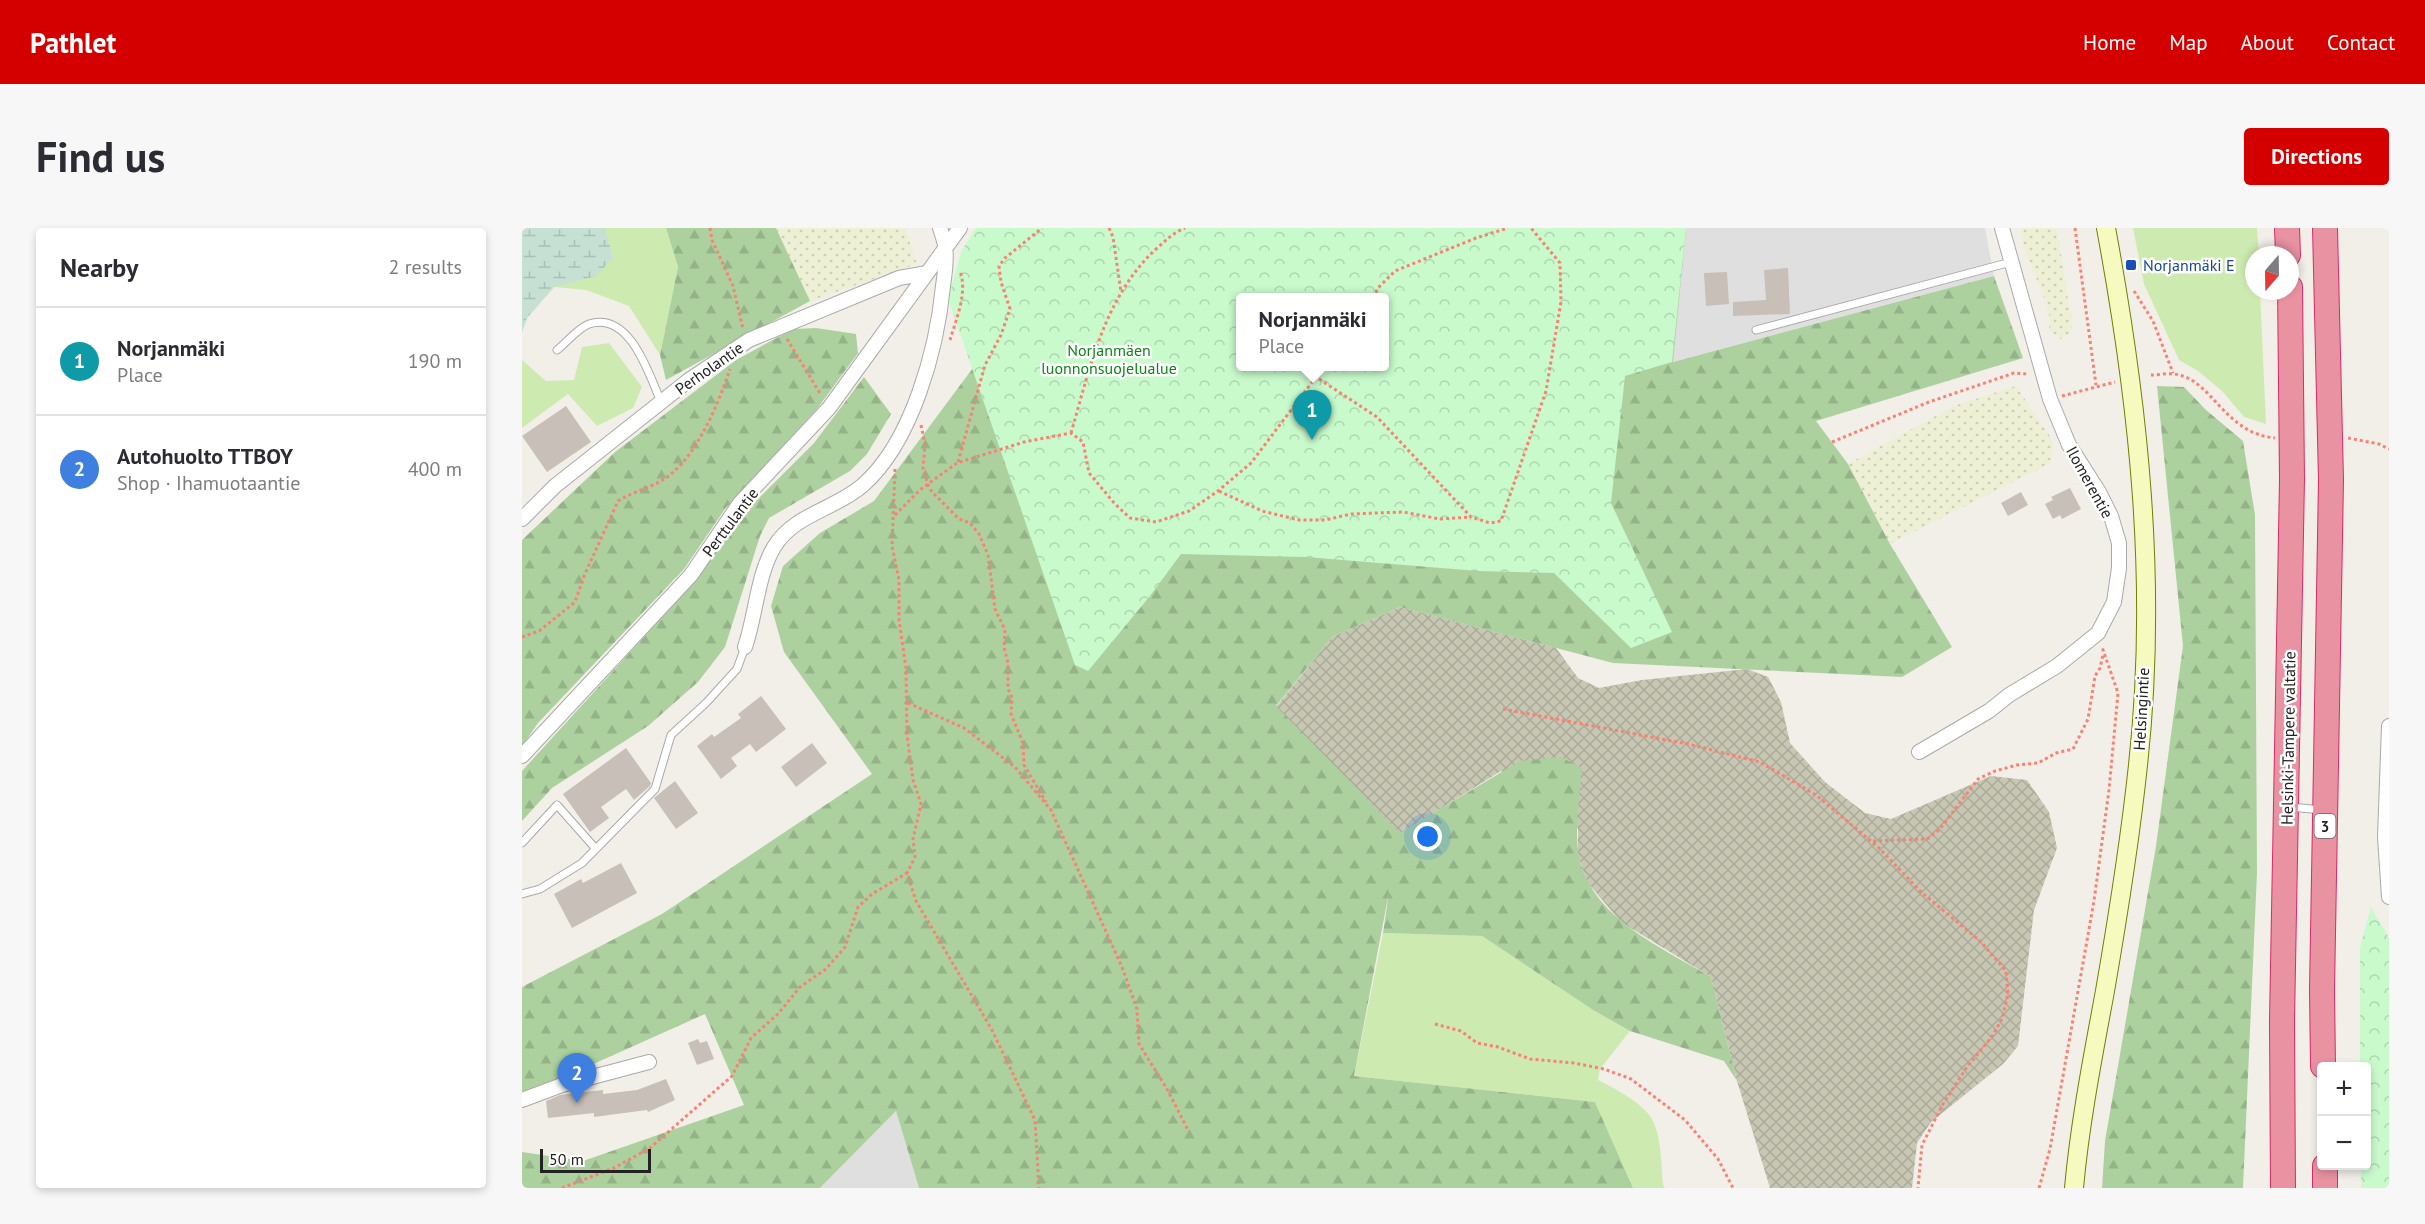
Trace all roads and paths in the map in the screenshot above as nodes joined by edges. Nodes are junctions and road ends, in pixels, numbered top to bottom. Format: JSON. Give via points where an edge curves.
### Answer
{"nodes":[{"id":1,"x":710,"y":228,"type":"edge"},
{"id":2,"x":940,"y":228,"type":"edge"},
{"id":3,"x":960,"y":228,"type":"edge"},
{"id":4,"x":1042,"y":228,"type":"edge"},
{"id":5,"x":1109,"y":228,"type":"edge"},
{"id":6,"x":1185,"y":228,"type":"edge"},
{"id":7,"x":1508,"y":228,"type":"edge"},
{"id":8,"x":1531,"y":228,"type":"edge"},
{"id":9,"x":2002,"y":228,"type":"edge"},
{"id":10,"x":2074,"y":228,"type":"edge"},
{"id":11,"x":2106,"y":228,"type":"edge"},
{"id":12,"x":2287,"y":228,"type":"edge"},
{"id":13,"x":2325,"y":228,"type":"edge"},
{"id":14,"x":945,"y":246,"type":"junction"},
{"id":15,"x":2288,"y":246,"type":"edge"},
{"id":16,"x":2011,"y":262,"type":"junction"},
{"id":17,"x":927,"y":273,"type":"junction"},
{"id":18,"x":2133,"y":282,"type":"dead end"},
{"id":19,"x":1121,"y":292,"type":"junction"},
{"id":20,"x":1375,"y":293,"type":"edge"},
{"id":21,"x":2290,"y":300,"type":"edge"},
{"id":22,"x":779,"y":328,"type":"junction"},
{"id":23,"x":1755,"y":330,"type":"dead end"},
{"id":24,"x":742,"y":345,"type":"junction"},
{"id":25,"x":557,"y":350,"type":"dead end"},
{"id":26,"x":1320,"y":371,"type":"edge"},
{"id":27,"x":2173,"y":373,"type":"junction"},
{"id":28,"x":2042,"y":375,"type":"junction"},
{"id":29,"x":2151,"y":375,"type":"dead end"},
{"id":30,"x":1316,"y":377,"type":"junction"},
{"id":31,"x":2115,"y":382,"type":"dead end"},
{"id":32,"x":2096,"y":386,"type":"junction"},
{"id":33,"x":2050,"y":399,"type":"junction"},
{"id":34,"x":661,"y":402,"type":"junction"},
{"id":35,"x":830,"y":408,"type":"junction"},
{"id":36,"x":920,"y":420,"type":"dead end"},
{"id":37,"x":1071,"y":433,"type":"junction"},
{"id":38,"x":2277,"y":438,"type":"dead end"},
{"id":39,"x":2348,"y":438,"type":"dead end"},
{"id":40,"x":1832,"y":442,"type":"dead end"},
{"id":41,"x":2389,"y":449,"type":"edge"},
{"id":42,"x":886,"y":458,"type":"junction"},
{"id":43,"x":957,"y":463,"type":"junction"},
{"id":44,"x":928,"y":485,"type":"junction"},
{"id":45,"x":1218,"y":491,"type":"junction"},
{"id":46,"x":895,"y":515,"type":"junction"},
{"id":47,"x":1471,"y":517,"type":"junction"},
{"id":48,"x":522,"y":519,"type":"edge"},
{"id":49,"x":2098,"y":633,"type":"junction"},
{"id":50,"x":522,"y":637,"type":"edge"},
{"id":51,"x":745,"y":647,"type":"joint"},
{"id":52,"x":2103,"y":654,"type":"junction"},
{"id":53,"x":908,"y":703,"type":"junction"},
{"id":54,"x":1503,"y":709,"type":"dead end"},
{"id":55,"x":2389,"y":726,"type":"edge"},
{"id":56,"x":1919,"y":752,"type":"dead end"},
{"id":57,"x":522,"y":756,"type":"edge"},
{"id":58,"x":2286,"y":807,"type":"junction"},
{"id":59,"x":1051,"y":810,"type":"junction"},
{"id":60,"x":2325,"y":811,"type":"junction"},
{"id":61,"x":1872,"y":841,"type":"junction"},
{"id":62,"x":522,"y":843,"type":"edge"},
{"id":63,"x":596,"y":849,"type":"junction"},
{"id":64,"x":907,"y":873,"type":"junction"},
{"id":65,"x":522,"y":894,"type":"edge"},
{"id":66,"x":2389,"y":897,"type":"edge"},
{"id":67,"x":1435,"y":1024,"type":"dead end"},
{"id":68,"x":649,"y":1062,"type":"dead end"},
{"id":69,"x":2323,"y":1062,"type":"edge"},
{"id":70,"x":522,"y":1100,"type":"edge"},
{"id":71,"x":1189,"y":1132,"type":"dead end"},
{"id":72,"x":2325,"y":1170,"type":"edge"},
{"id":73,"x":562,"y":1188,"type":"edge"},
{"id":74,"x":1039,"y":1188,"type":"edge"},
{"id":75,"x":1733,"y":1188,"type":"edge"},
{"id":76,"x":1918,"y":1188,"type":"edge"},
{"id":77,"x":2039,"y":1188,"type":"edge"},
{"id":78,"x":2074,"y":1188,"type":"edge"},
{"id":79,"x":2283,"y":1188,"type":"edge"},
{"id":80,"x":2325,"y":1188,"type":"edge"}],
"edges":[{"from":1,"to":24,"type":"path","via":[[733,286]]},
{"from":2,"to":14,"type":"street"},
{"from":3,"to":14,"type":"street","name":"Perttulantie"},
{"from":4,"to":43,"type":"path","via":[[999,266],[1010,309],[985,365]]},
{"from":5,"to":19,"type":"path"},
{"from":6,"to":19,"type":"path","via":[[1144,260]]},
{"from":7,"to":20,"type":"path","via":[[1395,271]]},
{"from":8,"to":47,"type":"path","via":[[1560,263],[1562,302],[1546,392],[1501,521],[1490,523]]},
{"from":9,"to":16,"type":"street","name":"Ilomerentie"},
{"from":10,"to":32,"type":"path"},
{"from":11,"to":78,"type":"main road","name":"Helsingintie","via":[[2127,345],[2142,490],[2144,692],[2129,840]]},
{"from":12,"to":15,"type":"highway"},
{"from":13,"to":60,"type":"highway","number":"3","via":[[2331,480]]},
{"from":14,"to":17,"type":"street","name":"Perttulantie"},
{"from":14,"to":42,"type":"street","via":[[937,328],[914,408]]},
{"from":16,"to":23,"type":"lane"},
{"from":16,"to":28,"type":"street","name":"Ilomerentie"},
{"from":17,"to":22,"type":"street","name":"Perholantie","via":[[899,278]]},
{"from":17,"to":35,"type":"street","name":"Perttulantie"},
{"from":18,"to":27,"type":"path"},
{"from":19,"to":37,"type":"path","via":[[1101,332]]},
{"from":21,"to":58,"type":"highway","name":"Helsinki-Tampere valtatie","via":[[2292,479]]},
{"from":22,"to":24,"type":"street","name":"Perholantie"},
{"from":22,"to":35,"type":"path"},
{"from":24,"to":34,"type":"street","name":"Perholantie"},
{"from":24,"to":50,"type":"path","via":[[718,407],[696,443],[672,473],[618,501],[575,602],[539,631]]},
{"from":25,"to":34,"type":"lane","via":[[588,324],[606,322],[620,328],[644,362]]},
{"from":26,"to":30,"type":"path"},
{"from":27,"to":29,"type":"path"},
{"from":27,"to":38,"type":"path","via":[[2195,382],[2244,428]]},
{"from":28,"to":33,"type":"street","name":"Ilomerentie"},
{"from":28,"to":40,"type":"path","via":[[2014,373],[1929,402]]},
{"from":30,"to":45,"type":"path","via":[[1251,463]]},
{"from":30,"to":47,"type":"path","via":[[1377,417]]},
{"from":31,"to":32,"type":"path"},
{"from":32,"to":33,"type":"path"},
{"from":33,"to":49,"type":"street","name":"Ilomerentie","via":[[2069,445],[2111,516],[2119,543],[2114,602]]},
{"from":34,"to":48,"type":"street","name":"Perholantie","via":[[555,486]]},
{"from":35,"to":57,"type":"street","name":"Perttulantie","via":[[740,503],[691,575]]},
{"from":36,"to":44,"type":"path"},
{"from":37,"to":43,"type":"path","via":[[1024,442]]},
{"from":37,"to":45,"type":"path","via":[[1083,442],[1089,473],[1130,518],[1156,522],[1189,511]]},
{"from":39,"to":41,"type":"path"},
{"from":42,"to":46,"type":"path","via":[[895,464]]},
{"from":42,"to":51,"type":"street","via":[[863,486],[793,525],[775,546],[763,575]]},
{"from":43,"to":44,"type":"path"},
{"from":44,"to":46,"type":"path"},
{"from":44,"to":59,"type":"path","via":[[959,519],[979,534],[988,555],[994,609],[1005,630],[1011,714],[1023,742],[1024,765]]},
{"from":45,"to":47,"type":"path","via":[[1262,511],[1299,520],[1402,512],[1440,519]]},
{"from":46,"to":53,"type":"path","via":[[892,546],[899,580]]},
{"from":49,"to":52,"type":"path"},
{"from":49,"to":56,"type":"street","name":"Ilomerentie","via":[[2057,666]]},
{"from":51,"to":63,"type":"lane","via":[[737,669],[671,735],[655,789]]},
{"from":52,"to":61,"type":"path","via":[[2088,719],[2073,749],[1978,779],[1940,830],[1927,839]]},
{"from":52,"to":77,"type":"path","via":[[2118,693],[2109,790],[2092,912],[2050,1149]]},
{"from":53,"to":59,"type":"path","via":[[964,728],[1015,767]]},
{"from":53,"to":64,"type":"path","via":[[907,735],[913,780],[921,804],[913,839],[915,857]]},
{"from":54,"to":61,"type":"path","via":[[1688,744],[1760,762],[1816,795]]},
{"from":55,"to":66,"type":"street","via":[[2385,837]]},
{"from":58,"to":60,"type":"lane"},
{"from":58,"to":79,"type":"highway","name":"Helsinki-Tampere valtatie"},
{"from":59,"to":71,"type":"path","via":[[1122,967],[1137,1009],[1139,1044]]},
{"from":60,"to":69,"type":"highway","number":"3"},
{"from":61,"to":76,"type":"path","via":[[1920,891],[1980,941],[2006,971],[2008,994],[2002,1019],[1943,1104],[1922,1145]]},
{"from":62,"to":63,"type":"lane","via":[[557,805]]},
{"from":63,"to":65,"type":"lane","via":[[582,863],[540,889]]},
{"from":64,"to":73,"type":"path","via":[[858,907],[844,947],[826,969],[800,987],[751,1038],[732,1076],[650,1148],[614,1168]]},
{"from":64,"to":74,"type":"path","via":[[916,901],[992,1030],[1035,1120]]},
{"from":67,"to":75,"type":"path","via":[[1461,1031],[1477,1044],[1530,1059],[1574,1063],[1631,1079],[1685,1120],[1718,1159]]},
{"from":68,"to":70,"type":"street"},
{"from":72,"to":80,"type":"highway"}]}
